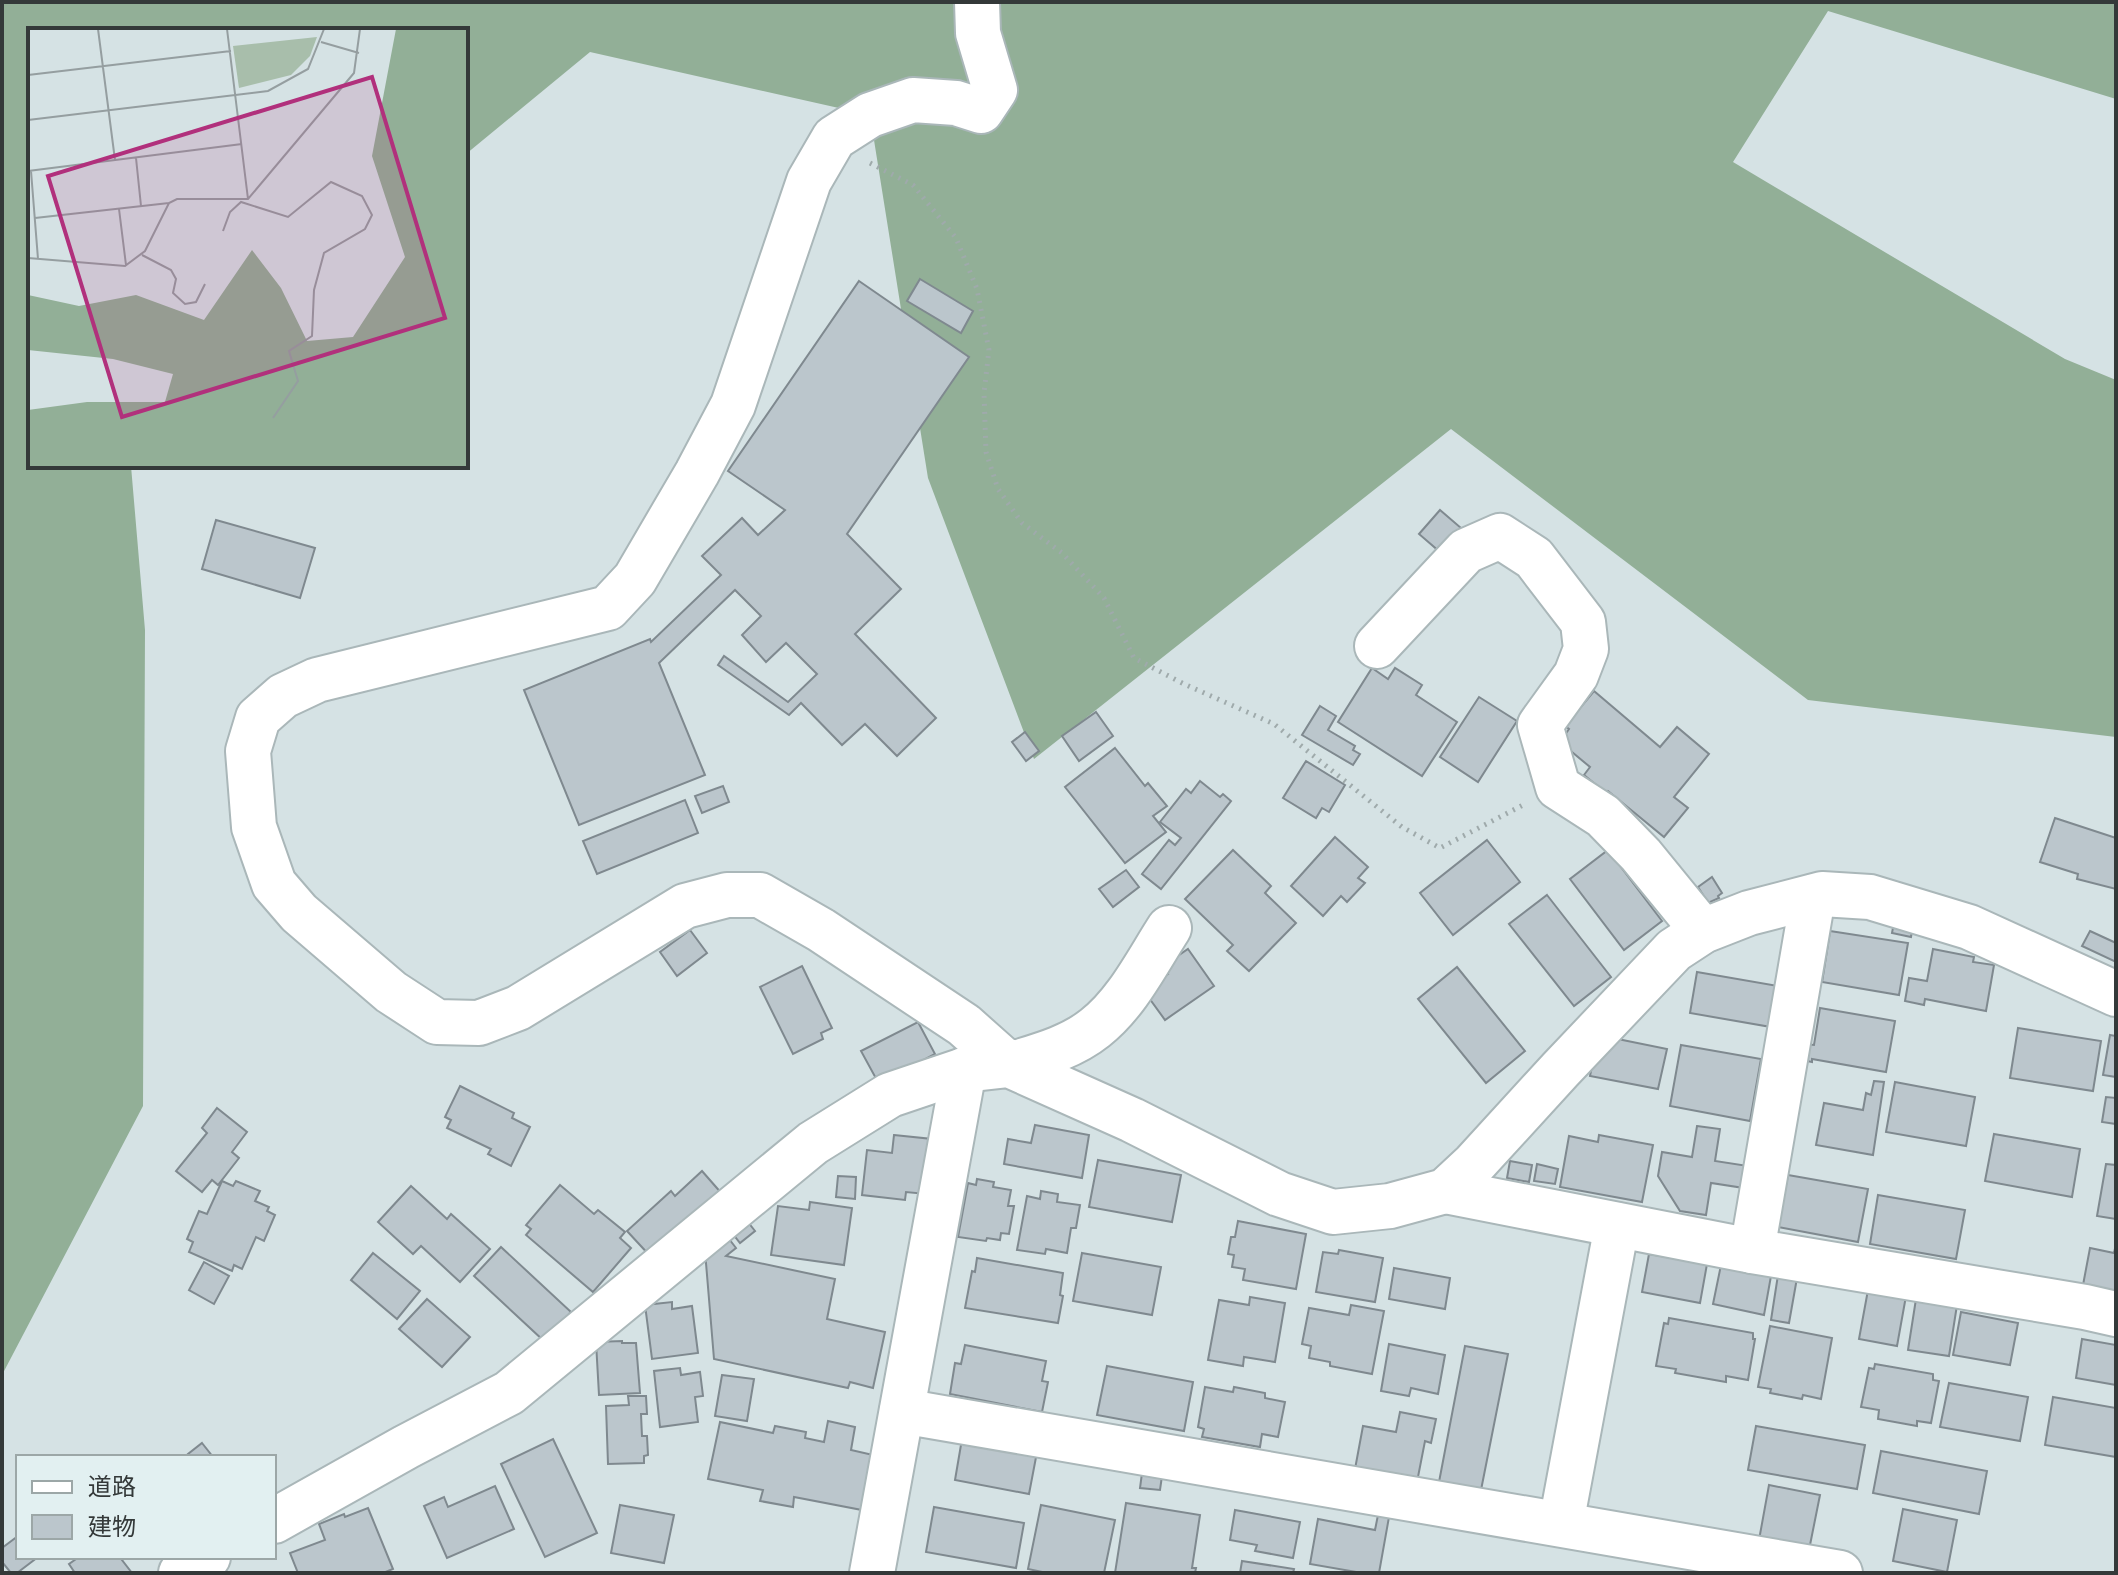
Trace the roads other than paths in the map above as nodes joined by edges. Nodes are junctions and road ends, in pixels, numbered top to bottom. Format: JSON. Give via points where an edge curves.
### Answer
{"nodes":[{"id":1,"x":977,"y":2,"type":"edge"},
{"id":2,"x":1377,"y":646,"type":"dead end"},
{"id":3,"x":1813,"y":897,"type":"junction"},
{"id":4,"x":1169,"y":928,"type":"dead end"},
{"id":5,"x":1703,"y":931,"type":"junction"},
{"id":6,"x":2116,"y":994,"type":"edge"},
{"id":7,"x":1009,"y":1065,"type":"junction"},
{"id":8,"x":964,"y":1070,"type":"junction"},
{"id":9,"x":1445,"y":1191,"type":"junction"},
{"id":10,"x":1617,"y":1225,"type":"junction"},
{"id":11,"x":1752,"y":1251,"type":"junction"},
{"id":12,"x":2116,"y":1314,"type":"edge"},
{"id":13,"x":902,"y":1411,"type":"junction"},
{"id":14,"x":276,"y":1520,"type":"edge"},
{"id":15,"x":1561,"y":1524,"type":"junction"},
{"id":16,"x":205,"y":1559,"type":"edge"},
{"id":17,"x":1686,"y":1560,"type":"edge"},
{"id":18,"x":181,"y":1573,"type":"edge"},
{"id":19,"x":872,"y":1573,"type":"edge"},
{"id":20,"x":1840,"y":1573,"type":"edge"}],
"edges":[{"from":1,"to":7,"type":"street","via":[[978,33],[995,90],[981,111],[913,100],[870,115],[834,138],[809,181],[733,405],[635,579],[608,608],[317,680],[283,696],[258,718],[248,751],[254,827],[274,884],[299,913],[391,992],[437,1022],[479,1023],[518,1008],[685,906],[727,895],[760,895],[964,1025]]},
{"from":2,"to":5,"type":"street","via":[[1466,551],[1500,536],[1534,558],[1583,622],[1586,649],[1576,675],[1540,725],[1558,787],[1603,816]]},
{"from":3,"to":5,"type":"street"},
{"from":3,"to":6,"type":"street","via":[[1870,897],[1969,927]]},
{"from":3,"to":11,"type":"street"},
{"from":4,"to":7,"type":"street","via":[[1121,1001],[1094,1029],[1060,1048]]},
{"from":5,"to":9,"type":"street","via":[[1674,950]]},
{"from":7,"to":8,"type":"street"},
{"from":7,"to":9,"type":"street","via":[[1279,1194],[1333,1212],[1390,1206]]},
{"from":8,"to":13,"type":"street"},
{"from":8,"to":14,"type":"street","via":[[890,1095],[813,1143],[509,1393]]},
{"from":9,"to":10,"type":"street"},
{"from":10,"to":11,"type":"street"},
{"from":10,"to":15,"type":"street"},
{"from":11,"to":12,"type":"street"},
{"from":13,"to":15,"type":"street"},
{"from":13,"to":19,"type":"street"},
{"from":15,"to":17,"type":"street"},
{"from":16,"to":18,"type":"street"},
{"from":17,"to":20,"type":"street"}]}
